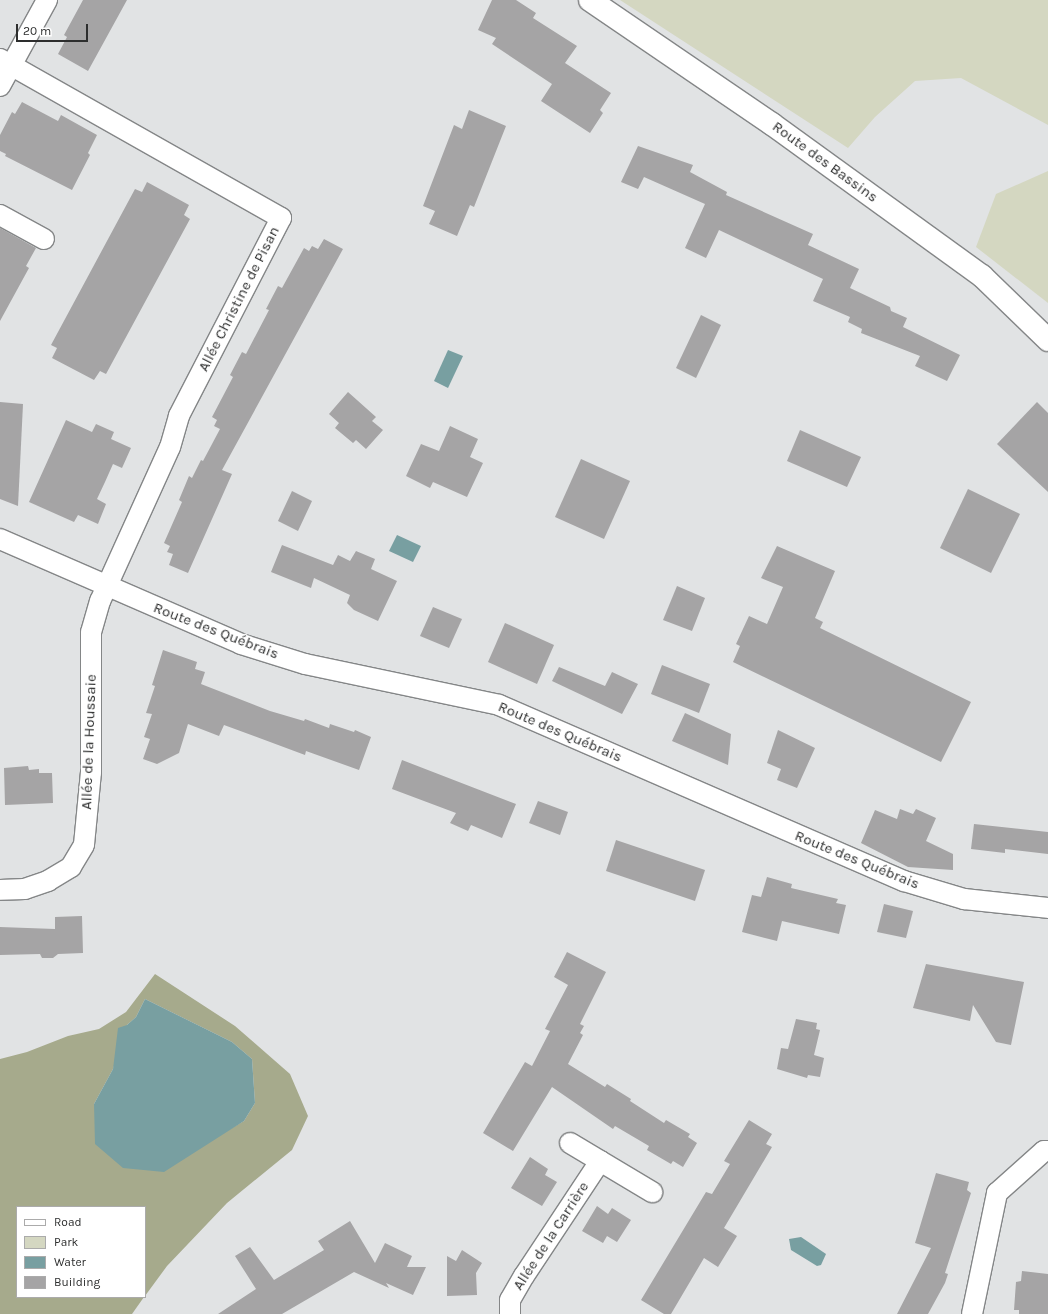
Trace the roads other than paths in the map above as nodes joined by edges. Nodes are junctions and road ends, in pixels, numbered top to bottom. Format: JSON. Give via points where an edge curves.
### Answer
{"nodes":[{"id":1,"x":47,"y":0,"type":"edge"},
{"id":2,"x":590,"y":0,"type":"edge"},
{"id":3,"x":6,"y":62,"type":"edge"},
{"id":4,"x":0,"y":86,"type":"edge"},
{"id":5,"x":0,"y":215,"type":"edge"},
{"id":6,"x":44,"y":238,"type":"dead end"},
{"id":7,"x":1048,"y":340,"type":"edge"},
{"id":8,"x":0,"y":539,"type":"edge"},
{"id":9,"x":107,"y":588,"type":"junction"},
{"id":10,"x":0,"y":890,"type":"edge"},
{"id":11,"x":1048,"y":908,"type":"edge"},
{"id":12,"x":570,"y":1143,"type":"dead end"},
{"id":13,"x":1048,"y":1151,"type":"edge"},
{"id":14,"x":600,"y":1161,"type":"junction"},
{"id":15,"x":652,"y":1192,"type":"dead end"},
{"id":16,"x":510,"y":1314,"type":"edge"},
{"id":17,"x":972,"y":1314,"type":"edge"}],
"edges":[{"from":1,"to":3,"type":"street"},
{"from":2,"to":7,"type":"main road","name":"Route des Bassins","via":[[772,124],[982,276]]},
{"from":3,"to":4,"type":"street"},
{"from":3,"to":9,"type":"street","name":"Allée Christine de Pisan","via":[[281,218],[179,416],[170,447]]},
{"from":5,"to":6,"type":"street"},
{"from":8,"to":9,"type":"street","name":"Route des Québrais"},
{"from":9,"to":10,"type":"street","name":"Allée de la Houssaie","via":[[100,601],[91,632],[91,772],[84,845],[71,867],[48,881],[25,889]]},
{"from":9,"to":11,"type":"street","name":"Route des Québrais","via":[[241,644],[305,664],[499,705],[904,881],[964,899]]},
{"from":12,"to":14,"type":"street"},
{"from":13,"to":17,"type":"street","via":[[1044,1151],[997,1193]]},
{"from":14,"to":15,"type":"street"},
{"from":14,"to":16,"type":"street","name":"Allée de la Carrière","via":[[513,1294],[510,1300]]}]}
